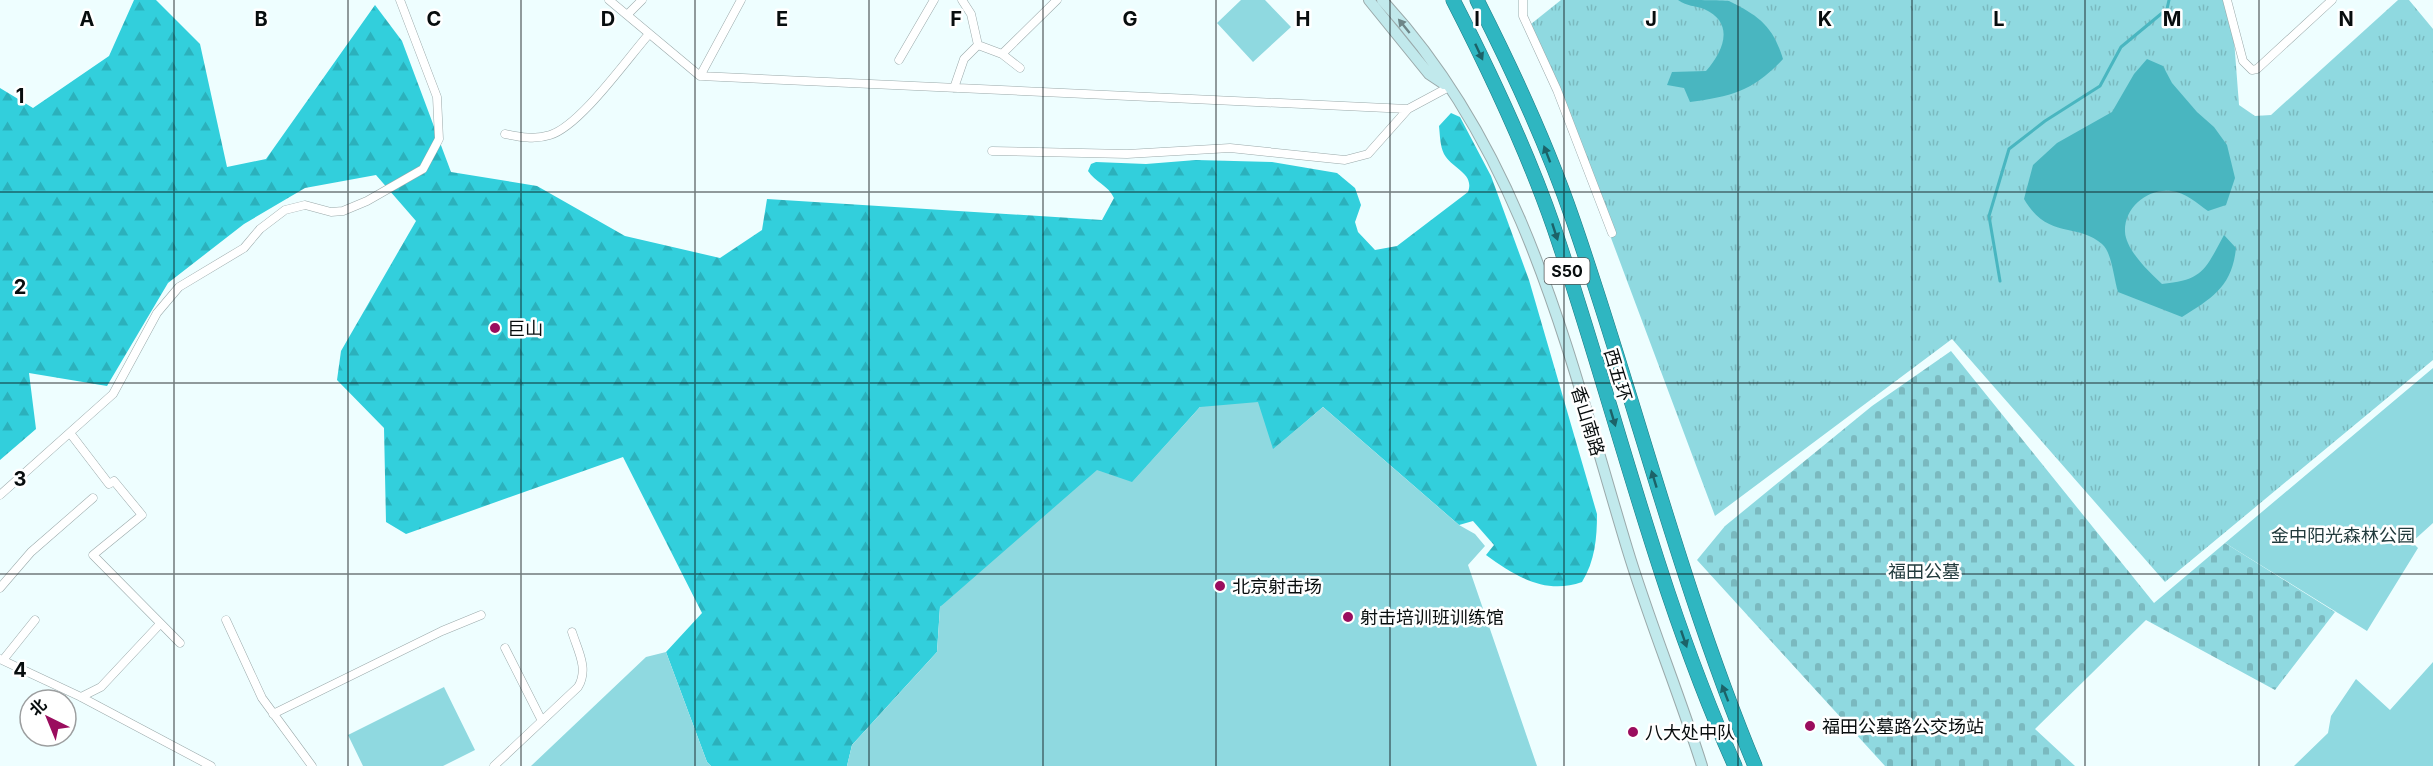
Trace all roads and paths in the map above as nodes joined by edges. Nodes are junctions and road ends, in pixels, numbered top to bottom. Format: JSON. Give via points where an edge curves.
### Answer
{"nodes":[{"id":1,"x":400,"y":0,"type":"edge"},
{"id":2,"x":609,"y":0,"type":"edge"},
{"id":3,"x":642,"y":0,"type":"edge"},
{"id":4,"x":741,"y":0,"type":"edge"},
{"id":5,"x":934,"y":0,"type":"edge"},
{"id":6,"x":962,"y":0,"type":"edge"},
{"id":7,"x":1058,"y":0,"type":"edge"},
{"id":8,"x":1369,"y":0,"type":"edge"},
{"id":9,"x":1382,"y":0,"type":"edge"},
{"id":10,"x":1453,"y":0,"type":"edge"},
{"id":11,"x":1477,"y":0,"type":"edge"},
{"id":12,"x":1523,"y":0,"type":"edge"},
{"id":13,"x":2228,"y":0,"type":"edge"},
{"id":14,"x":2332,"y":0,"type":"edge"},
{"id":15,"x":627,"y":15,"type":"junction"},
{"id":16,"x":649,"y":34,"type":"junction"},
{"id":17,"x":978,"y":45,"type":"junction"},
{"id":18,"x":1002,"y":54,"type":"junction"},
{"id":19,"x":899,"y":60,"type":"dead end"},
{"id":20,"x":1020,"y":68,"type":"dead end"},
{"id":21,"x":700,"y":76,"type":"junction"},
{"id":22,"x":1449,"y":87,"type":"junction"},
{"id":23,"x":954,"y":88,"type":"junction"},
{"id":24,"x":1408,"y":109,"type":"junction"},
{"id":25,"x":505,"y":134,"type":"dead end"},
{"id":26,"x":992,"y":151,"type":"dead end"},
{"id":27,"x":1612,"y":233,"type":"dead end"},
{"id":28,"x":70,"y":433,"type":"junction"},
{"id":29,"x":0,"y":495,"type":"edge"},
{"id":30,"x":93,"y":498,"type":"dead end"},
{"id":31,"x":0,"y":588,"type":"edge"},
{"id":32,"x":481,"y":615,"type":"dead end"},
{"id":33,"x":35,"y":620,"type":"dead end"},
{"id":34,"x":226,"y":620,"type":"dead end"},
{"id":35,"x":159,"y":625,"type":"junction"},
{"id":36,"x":572,"y":632,"type":"dead end"},
{"id":37,"x":180,"y":643,"type":"dead end"},
{"id":38,"x":505,"y":648,"type":"dead end"},
{"id":39,"x":1,"y":660,"type":"edge"},
{"id":40,"x":81,"y":697,"type":"junction"},
{"id":41,"x":273,"y":714,"type":"junction"},
{"id":42,"x":542,"y":721,"type":"junction"},
{"id":43,"x":211,"y":766,"type":"edge"},
{"id":44,"x":312,"y":766,"type":"edge"},
{"id":45,"x":494,"y":766,"type":"edge"},
{"id":46,"x":1702,"y":766,"type":"edge"},
{"id":47,"x":1735,"y":766,"type":"edge"},
{"id":48,"x":1755,"y":766,"type":"edge"}],
"edges":[{"from":1,"to":28,"type":"street","via":[[437,97],[439,139],[423,169],[343,211],[305,205],[285,210],[260,229],[244,248],[179,287],[158,313],[113,394]]},
{"from":2,"to":15,"type":"street"},
{"from":3,"to":15,"type":"street"},
{"from":4,"to":21,"type":"street"},
{"from":5,"to":19,"type":"street"},
{"from":6,"to":17,"type":"street","via":[[971,14]]},
{"from":7,"to":18,"type":"street"},
{"from":8,"to":22,"type":"main road","name":"香山南路","via":[[1429,74]]},
{"from":22,"to":9,"type":"main road","name":"香山南路","one_way":true},
{"from":10,"to":47,"type":"highway","name":"西五环","number":"S50","one_way":true,"via":[[1514,129],[1554,227],[1665,584],[1705,699]]},
{"from":48,"to":11,"type":"highway","name":"西五环","number":"S50","one_way":true,"via":[[1682,568],[1573,220],[1534,119]]},
{"from":12,"to":27,"type":"street","via":[[1523,16],[1557,90]]},
{"from":13,"to":14,"type":"street","via":[[2243,61],[2252,70]]},
{"from":15,"to":16,"type":"street"},
{"from":16,"to":21,"type":"street"},
{"from":16,"to":25,"type":"street","via":[[570,126],[550,135],[528,138]]},
{"from":17,"to":18,"type":"street"},
{"from":17,"to":23,"type":"street","via":[[964,59]]},
{"from":18,"to":20,"type":"street"},
{"from":21,"to":23,"type":"street"},
{"from":22,"to":24,"type":"street"},
{"from":22,"to":46,"type":"main road","name":"香山南路","via":[[1486,144],[1531,242],[1644,604]]},
{"from":23,"to":24,"type":"street"},
{"from":24,"to":26,"type":"street","via":[[1368,154],[1345,160],[1230,148],[1127,154]]},
{"from":28,"to":29,"type":"street"},
{"from":28,"to":35,"type":"street","via":[[109,484],[114,481],[142,515],[93,555]]},
{"from":30,"to":31,"type":"street","via":[[31,552]]},
{"from":32,"to":41,"type":"street"},
{"from":33,"to":39,"type":"street"},
{"from":34,"to":41,"type":"street"},
{"from":35,"to":37,"type":"street"},
{"from":35,"to":40,"type":"street","via":[[101,687]]},
{"from":36,"to":42,"type":"street","via":[[584,668],[583,679]]},
{"from":38,"to":42,"type":"street"},
{"from":39,"to":40,"type":"street"},
{"from":40,"to":43,"type":"street"},
{"from":41,"to":44,"type":"street"},
{"from":42,"to":45,"type":"street"}]}
